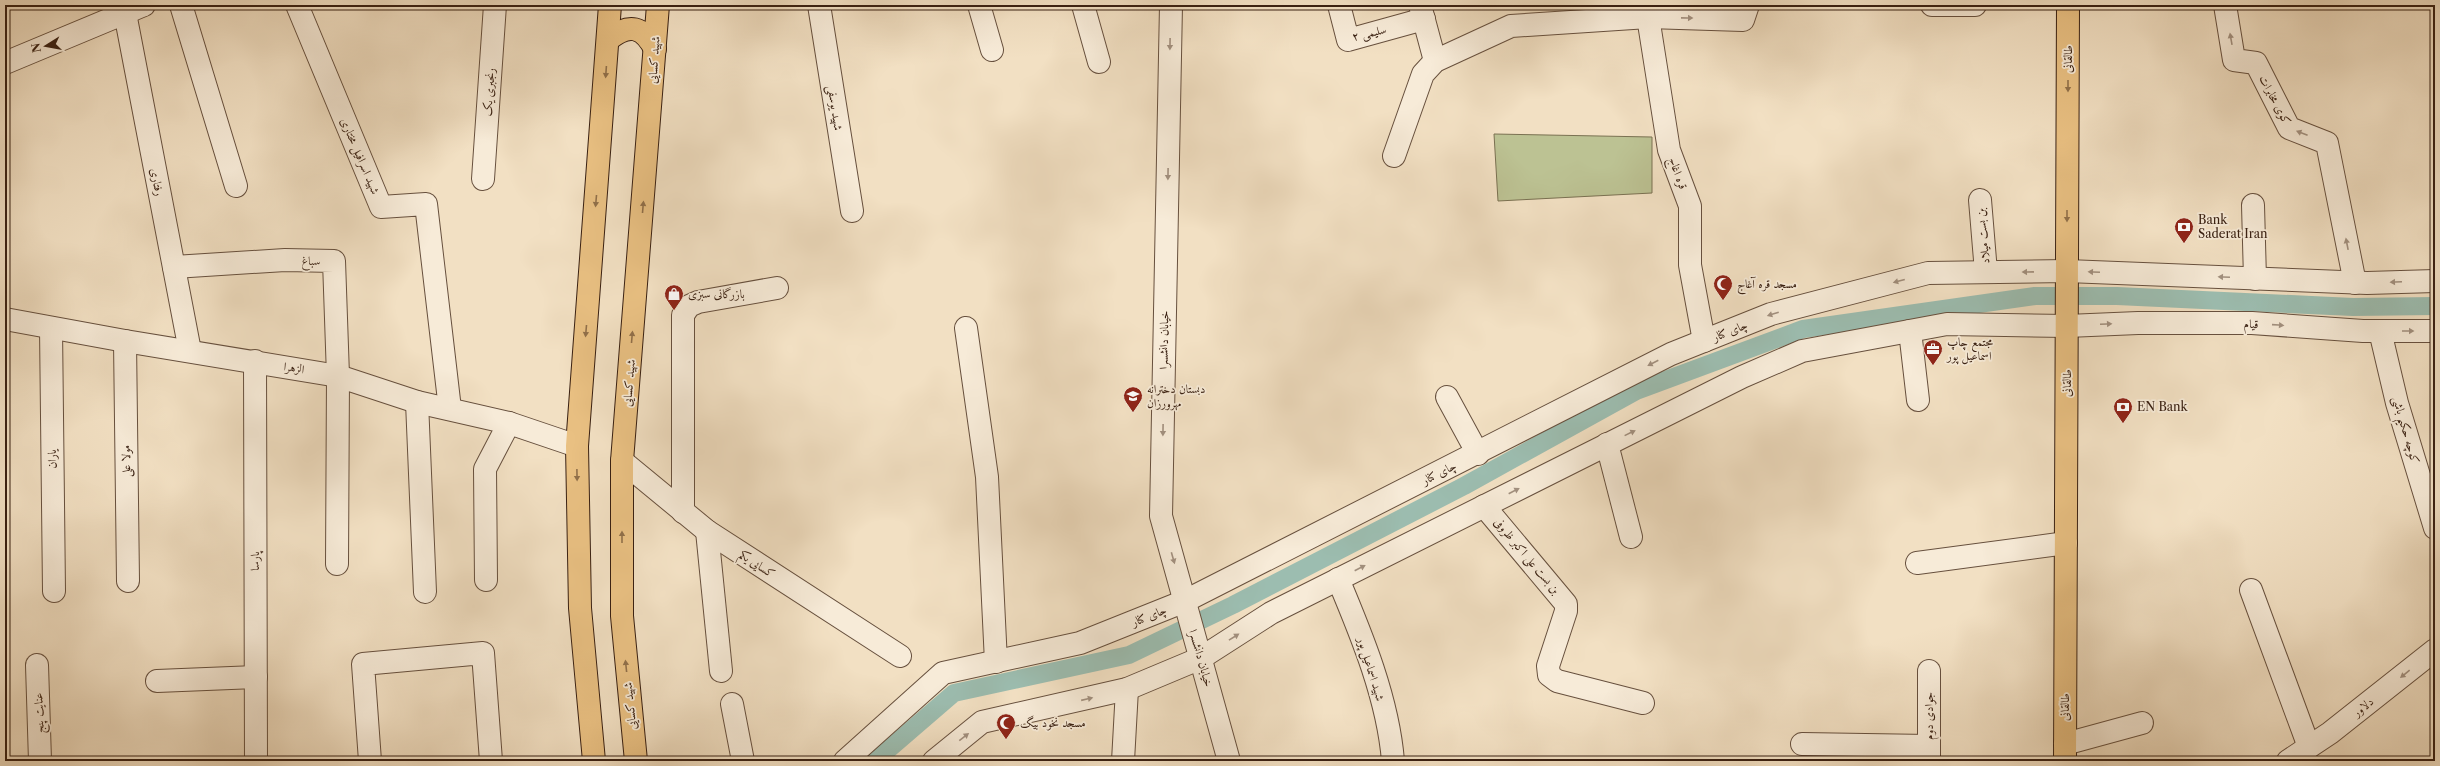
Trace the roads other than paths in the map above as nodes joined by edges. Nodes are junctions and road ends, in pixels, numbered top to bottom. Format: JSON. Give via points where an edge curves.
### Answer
{"nodes":[{"id":1,"x":181,"y":5,"type":"edge"},
{"id":2,"x":297,"y":5,"type":"edge"},
{"id":3,"x":495,"y":5,"type":"edge"},
{"id":4,"x":610,"y":5,"type":"edge"},
{"id":5,"x":658,"y":5,"type":"edge"},
{"id":6,"x":819,"y":5,"type":"edge"},
{"id":7,"x":979,"y":5,"type":"edge"},
{"id":8,"x":1083,"y":5,"type":"edge"},
{"id":9,"x":1171,"y":5,"type":"edge"},
{"id":10,"x":1339,"y":5,"type":"edge"},
{"id":11,"x":1748,"y":5,"type":"edge"},
{"id":12,"x":1932,"y":5,"type":"edge"},
{"id":13,"x":1975,"y":5,"type":"edge"},
{"id":14,"x":2068,"y":5,"type":"edge"},
{"id":15,"x":2225,"y":5,"type":"edge"},
{"id":16,"x":135,"y":9,"type":"edge"},
{"id":17,"x":1646,"y":11,"type":"edge"},
{"id":18,"x":1422,"y":12,"type":"edge"},
{"id":19,"x":609,"y":39,"type":"junction"},
{"id":20,"x":655,"y":49,"type":"junction"},
{"id":21,"x":992,"y":50,"type":"dead end"},
{"id":22,"x":1099,"y":62,"type":"dead end"},
{"id":23,"x":1435,"y":62,"type":"junction"},
{"id":24,"x":5,"y":63,"type":"edge"},
{"id":25,"x":1394,"y":156,"type":"dead end"},
{"id":26,"x":483,"y":179,"type":"dead end"},
{"id":27,"x":236,"y":186,"type":"dead end"},
{"id":28,"x":1980,"y":200,"type":"dead end"},
{"id":29,"x":2253,"y":206,"type":"dead end"},
{"id":30,"x":852,"y":211,"type":"dead end"},
{"id":31,"x":174,"y":267,"type":"junction"},
{"id":32,"x":2067,"y":271,"type":"junction"},
{"id":33,"x":1986,"y":272,"type":"junction"},
{"id":34,"x":2255,"y":279,"type":"junction"},
{"id":35,"x":2435,"y":281,"type":"edge"},
{"id":36,"x":2355,"y":283,"type":"junction"},
{"id":37,"x":776,"y":288,"type":"dead end"},
{"id":38,"x":5,"y":319,"type":"edge"},
{"id":39,"x":2067,"y":326,"type":"junction"},
{"id":40,"x":50,"y":328,"type":"junction"},
{"id":41,"x":966,"y":328,"type":"dead end"},
{"id":42,"x":1910,"y":331,"type":"junction"},
{"id":43,"x":2380,"y":331,"type":"junction"},
{"id":44,"x":2435,"y":331,"type":"edge"},
{"id":45,"x":125,"y":341,"type":"junction"},
{"id":46,"x":1704,"y":341,"type":"junction"},
{"id":47,"x":190,"y":351,"type":"junction"},
{"id":48,"x":255,"y":361,"type":"junction"},
{"id":49,"x":338,"y":376,"type":"junction"},
{"id":50,"x":1447,"y":396,"type":"dead end"},
{"id":51,"x":1918,"y":400,"type":"dead end"},
{"id":52,"x":417,"y":402,"type":"junction"},
{"id":53,"x":450,"y":409,"type":"junction"},
{"id":54,"x":509,"y":423,"type":"junction"},
{"id":55,"x":1607,"y":444,"type":"junction"},
{"id":56,"x":577,"y":446,"type":"junction"},
{"id":57,"x":1478,"y":454,"type":"junction"},
{"id":58,"x":622,"y":461,"type":"junction"},
{"id":59,"x":1484,"y":506,"type":"junction"},
{"id":60,"x":683,"y":512,"type":"junction"},
{"id":61,"x":2435,"y":528,"type":"edge"},
{"id":62,"x":706,"y":531,"type":"junction"},
{"id":63,"x":1631,"y":536,"type":"dead end"},
{"id":64,"x":2066,"y":543,"type":"junction"},
{"id":65,"x":1917,"y":563,"type":"dead end"},
{"id":66,"x":337,"y":564,"type":"dead end"},
{"id":67,"x":1338,"y":579,"type":"junction"},
{"id":68,"x":486,"y":580,"type":"dead end"},
{"id":69,"x":128,"y":582,"type":"dead end"},
{"id":70,"x":2251,"y":590,"type":"dead end"},
{"id":71,"x":54,"y":591,"type":"dead end"},
{"id":72,"x":425,"y":592,"type":"dead end"},
{"id":73,"x":1185,"y":601,"type":"junction"},
{"id":74,"x":2435,"y":650,"type":"edge"},
{"id":75,"x":900,"y":656,"type":"dead end"},
{"id":76,"x":1201,"y":658,"type":"junction"},
{"id":77,"x":996,"y":662,"type":"junction"},
{"id":78,"x":37,"y":665,"type":"dead end"},
{"id":79,"x":721,"y":671,"type":"dead end"},
{"id":80,"x":1929,"y":671,"type":"dead end"},
{"id":81,"x":256,"y":677,"type":"junction"},
{"id":82,"x":157,"y":681,"type":"dead end"},
{"id":83,"x":1127,"y":690,"type":"junction"},
{"id":84,"x":1643,"y":703,"type":"dead end"},
{"id":85,"x":732,"y":704,"type":"dead end"},
{"id":86,"x":2142,"y":723,"type":"dead end"},
{"id":87,"x":1802,"y":744,"type":"dead end"},
{"id":88,"x":2309,"y":747,"type":"junction"},
{"id":89,"x":2065,"y":753,"type":"edge"},
{"id":90,"x":1929,"y":754,"type":"edge"},
{"id":91,"x":40,"y":761,"type":"edge"},
{"id":92,"x":256,"y":761,"type":"edge"},
{"id":93,"x":370,"y":761,"type":"edge"},
{"id":94,"x":491,"y":761,"type":"edge"},
{"id":95,"x":594,"y":761,"type":"edge"},
{"id":96,"x":636,"y":761,"type":"edge"},
{"id":97,"x":743,"y":761,"type":"edge"},
{"id":98,"x":845,"y":761,"type":"edge"},
{"id":99,"x":934,"y":761,"type":"edge"},
{"id":100,"x":1123,"y":761,"type":"edge"},
{"id":101,"x":1229,"y":761,"type":"edge"},
{"id":102,"x":1393,"y":761,"type":"edge"},
{"id":103,"x":2288,"y":761,"type":"edge"}],
"edges":[{"from":1,"to":27,"type":"street"},
{"from":2,"to":53,"type":"street","name":"شهید اسرافیل مختاری","via":[[381,207],[426,204]]},
{"from":3,"to":26,"type":"street","name":"رنجبری یک"},
{"from":4,"to":19,"type":"main road"},
{"from":5,"to":20,"type":"main road","name":"شهید کسایی"},
{"from":6,"to":30,"type":"street","name":"شهید یوسفی"},
{"from":7,"to":21,"type":"street"},
{"from":8,"to":22,"type":"street"},
{"from":9,"to":73,"type":"street","name":"خیابان دانشسرا","one_way":true,"via":[[1161,516]]},
{"from":10,"to":18,"type":"street","name":"سلیمی ۲","via":[[1348,40]]},
{"from":17,"to":11,"type":"street","one_way":true,"via":[[1743,20]]},
{"from":12,"to":13,"type":"street"},
{"from":14,"to":32,"type":"main road","name":"طالقانی","one_way":true},
{"from":36,"to":15,"type":"street","name":"کوی مخابرات","one_way":true,"via":[[2327,143],[2289,128],[2256,64],[2234,60]]},
{"from":16,"to":24,"type":"street","name":"رفتاری"},
{"from":16,"to":31,"type":"street","name":"رفتاری"},
{"from":17,"to":23,"type":"street","via":[[1510,26]]},
{"from":17,"to":46,"type":"street","name":"قره اغاج","via":[[1669,150],[1690,206],[1690,266]]},
{"from":18,"to":23,"type":"street"},
{"from":19,"to":20,"type":"main road","via":[[620,30],[635,29],[648,36]]},
{"from":19,"to":56,"type":"main road","one_way":true},
{"from":58,"to":20,"type":"main road","name":"شهید کسایی","one_way":true},
{"from":23,"to":25,"type":"street","via":[[1423,74]]},
{"from":28,"to":33,"type":"street","name":"بن بست میلاد"},
{"from":29,"to":34,"type":"street"},
{"from":31,"to":47,"type":"street","name":"رفتاری"},
{"from":31,"to":49,"type":"street","name":"سباغ","via":[[284,260],[334,261]]},
{"from":32,"to":33,"type":"street","name":"چای کنار","one_way":true},
{"from":34,"to":32,"type":"street","one_way":true},
{"from":32,"to":39,"type":"main road","name":"طالقانی"},
{"from":33,"to":46,"type":"street","name":"چای کنار","one_way":true,"via":[[1928,273],[1771,314]]},
{"from":34,"to":36,"type":"street"},
{"from":35,"to":36,"type":"street","one_way":true},
{"from":37,"to":60,"type":"street","via":[[698,302],[689,306],[684,315]]},
{"from":38,"to":40,"type":"street","name":"الزهرا"},
{"from":39,"to":42,"type":"street","via":[[1947,324]]},
{"from":39,"to":43,"type":"street","name":"قیام","one_way":true,"via":[[2252,323]]},
{"from":39,"to":64,"type":"main road","name":"طالقانی"},
{"from":40,"to":45,"type":"street","name":"الزهرا"},
{"from":40,"to":71,"type":"street","name":"یاران"},
{"from":41,"to":77,"type":"street","via":[[987,477]]},
{"from":42,"to":51,"type":"street"},
{"from":55,"to":42,"type":"street","one_way":true,"via":[[1742,377],[1802,351]]},
{"from":43,"to":44,"type":"street","name":"قیام","one_way":true},
{"from":43,"to":61,"type":"street","name":"کوچه حکیم باشی","via":[[2397,403]]},
{"from":45,"to":47,"type":"street","name":"الزهرا"},
{"from":45,"to":69,"type":"street","name":"مولا علی"},
{"from":46,"to":57,"type":"street","name":"چای کنار","one_way":true,"via":[[1671,354]]},
{"from":47,"to":48,"type":"street","name":"الزهرا"},
{"from":48,"to":49,"type":"street","name":"الزهرا"},
{"from":48,"to":81,"type":"street","name":"پارسا"},
{"from":49,"to":52,"type":"street","name":"الزهرا"},
{"from":49,"to":66,"type":"street"},
{"from":50,"to":57,"type":"street"},
{"from":52,"to":53,"type":"street","name":"الزهرا"},
{"from":52,"to":72,"type":"street"},
{"from":53,"to":54,"type":"street","name":"الزهرا"},
{"from":54,"to":56,"type":"street","name":"الزهرا"},
{"from":54,"to":68,"type":"street","via":[[485,468]]},
{"from":59,"to":55,"type":"street","one_way":true},
{"from":55,"to":63,"type":"street"},
{"from":56,"to":95,"type":"main road","one_way":true,"via":[[580,608]]},
{"from":57,"to":73,"type":"street","name":"چای کنار"},
{"from":58,"to":60,"type":"street","name":"کسایی یکم"},
{"from":96,"to":58,"type":"main road","name":"شهید کسایی","one_way":true,"via":[[622,616]]},
{"from":67,"to":59,"type":"street","one_way":true},
{"from":59,"to":84,"type":"street","name":"بن بست علی اکبر ظروفی","via":[[1562,596],[1566,604],[1548,666],[1549,676],[1557,681]]},
{"from":60,"to":62,"type":"street","name":"کسایی یکم"},
{"from":62,"to":75,"type":"street","name":"کسایی یکم"},
{"from":62,"to":79,"type":"street"},
{"from":64,"to":65,"type":"street"},
{"from":64,"to":89,"type":"main road","name":"طالقانی"},
{"from":76,"to":67,"type":"street","one_way":true,"via":[[1271,614]]},
{"from":67,"to":102,"type":"street","name":"شهید اسماعیل پور","via":[[1362,639],[1382,701]]},
{"from":70,"to":88,"type":"street"},
{"from":73,"to":76,"type":"street","name":"خیابان دانشسرا"},
{"from":73,"to":77,"type":"street","name":"چای کنار","via":[[1080,643]]},
{"from":74,"to":88,"type":"street","name":"دلاور","one_way":true},
{"from":76,"to":83,"type":"street"},
{"from":76,"to":101,"type":"street","name":"خیابان دانشسرا"},
{"from":77,"to":98,"type":"street","name":"چای کنار","via":[[943,673]]},
{"from":78,"to":91,"type":"street","name":"عنایت پنج"},
{"from":80,"to":90,"type":"street","name":"جوادی دوم"},
{"from":81,"to":82,"type":"street"},
{"from":81,"to":92,"type":"street","name":"پارسا"},
{"from":99,"to":83,"type":"street","one_way":true,"via":[[982,722]]},
{"from":83,"to":100,"type":"street"},
{"from":85,"to":97,"type":"street"},
{"from":86,"to":89,"type":"street"},
{"from":87,"to":90,"type":"street"},
{"from":88,"to":103,"type":"street","name":"دلاور"},
{"from":93,"to":94,"type":"street","via":[[363,664],[483,653]]}]}
